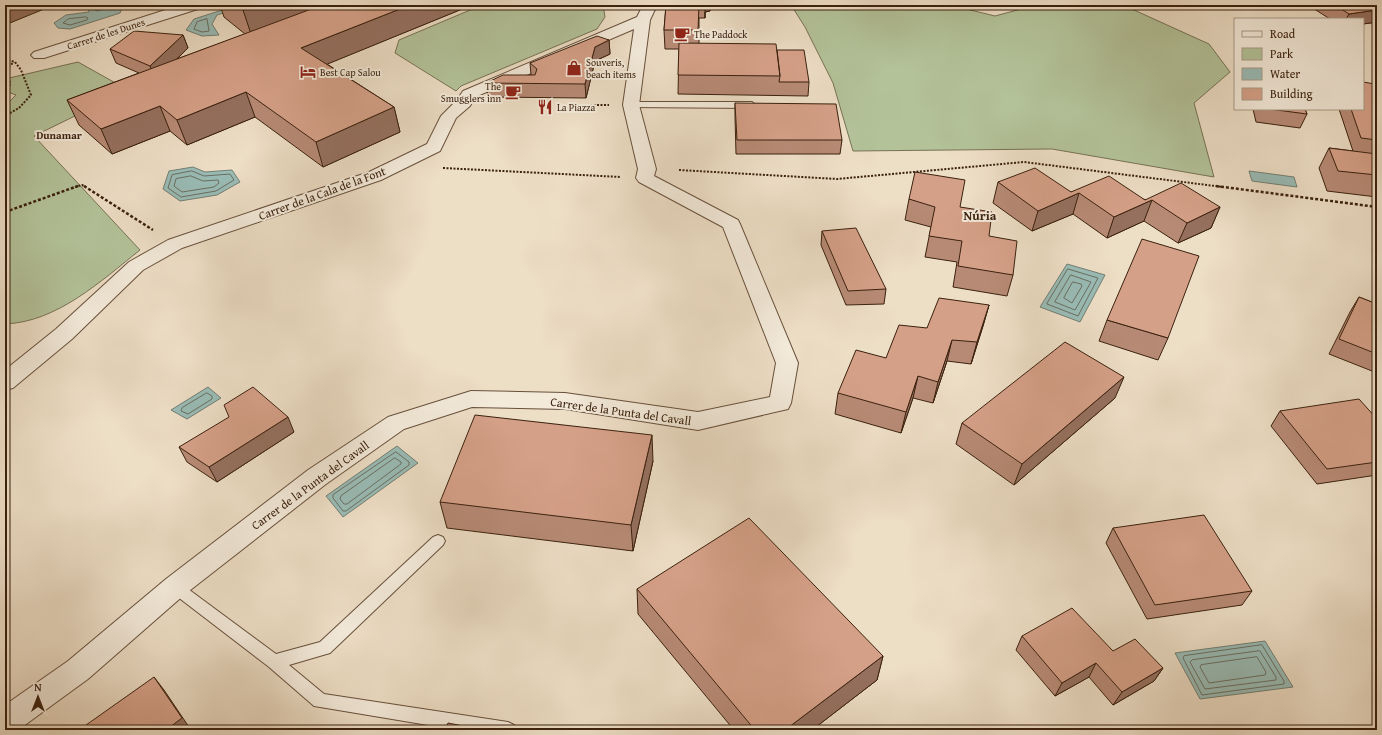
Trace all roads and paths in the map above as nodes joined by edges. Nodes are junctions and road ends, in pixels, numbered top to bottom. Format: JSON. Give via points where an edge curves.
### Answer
{"nodes":[{"id":1,"x":196,"y":5,"type":"edge"},
{"id":2,"x":646,"y":12,"type":"edge"},
{"id":3,"x":39,"y":55,"type":"dead end"},
{"id":4,"x":5,"y":59,"type":"edge"},
{"id":5,"x":15,"y":62,"type":"junction"},
{"id":6,"x":8,"y":93,"type":"dead end"},
{"id":7,"x":631,"y":105,"type":"junction"},
{"id":8,"x":761,"y":105,"type":"edge"},
{"id":9,"x":5,"y":116,"type":"edge"},
{"id":10,"x":443,"y":168,"type":"dead end"},
{"id":11,"x":646,"y":173,"type":"junction"},
{"id":12,"x":1377,"y":206,"type":"edge"},
{"id":13,"x":5,"y":212,"type":"edge"},
{"id":14,"x":175,"y":244,"type":"junction"},
{"id":15,"x":5,"y":382,"type":"edge"},
{"id":16,"x":438,"y":541,"type":"dead end"},
{"id":17,"x":175,"y":587,"type":"junction"},
{"id":18,"x":274,"y":662,"type":"junction"},
{"id":19,"x":5,"y":722,"type":"edge"},
{"id":20,"x":508,"y":730,"type":"edge"}],
"edges":[{"from":1,"to":3,"type":"street","name":"Carrer de les Dunes"},
{"from":2,"to":7,"type":"street"},
{"from":2,"to":14,"type":"street","name":"Carrer de la Cala de la Font","via":[[469,94],[464,103],[449,116],[434,147],[375,176]]},
{"from":4,"to":5,"type":"path"},
{"from":5,"to":6,"type":"path","via":[[6,69],[10,83]]},
{"from":5,"to":9,"type":"path","via":[[31,95],[19,108]]},
{"from":7,"to":8,"type":"lane"},
{"from":7,"to":11,"type":"street"},
{"from":10,"to":11,"type":"path"},
{"from":11,"to":12,"type":"path","via":[[837,179],[1024,162]]},
{"from":11,"to":17,"type":"street","name":"Carrer de la Punta del Cavall","via":[[731,224],[787,363],[780,402],[698,421],[565,401],[471,399],[396,423],[316,477]]},
{"from":13,"to":14,"type":"path","via":[[82,185]]},
{"from":14,"to":15,"type":"street","name":"Carrer de la Cala de la Font","via":[[136,266],[64,334]]},
{"from":16,"to":18,"type":"lane","via":[[325,648]]},
{"from":17,"to":18,"type":"lane"},
{"from":17,"to":19,"type":"street","name":"Carrer de la Punta del Cavall","via":[[78,670]]},
{"from":18,"to":20,"type":"lane","via":[[320,701]]}]}
